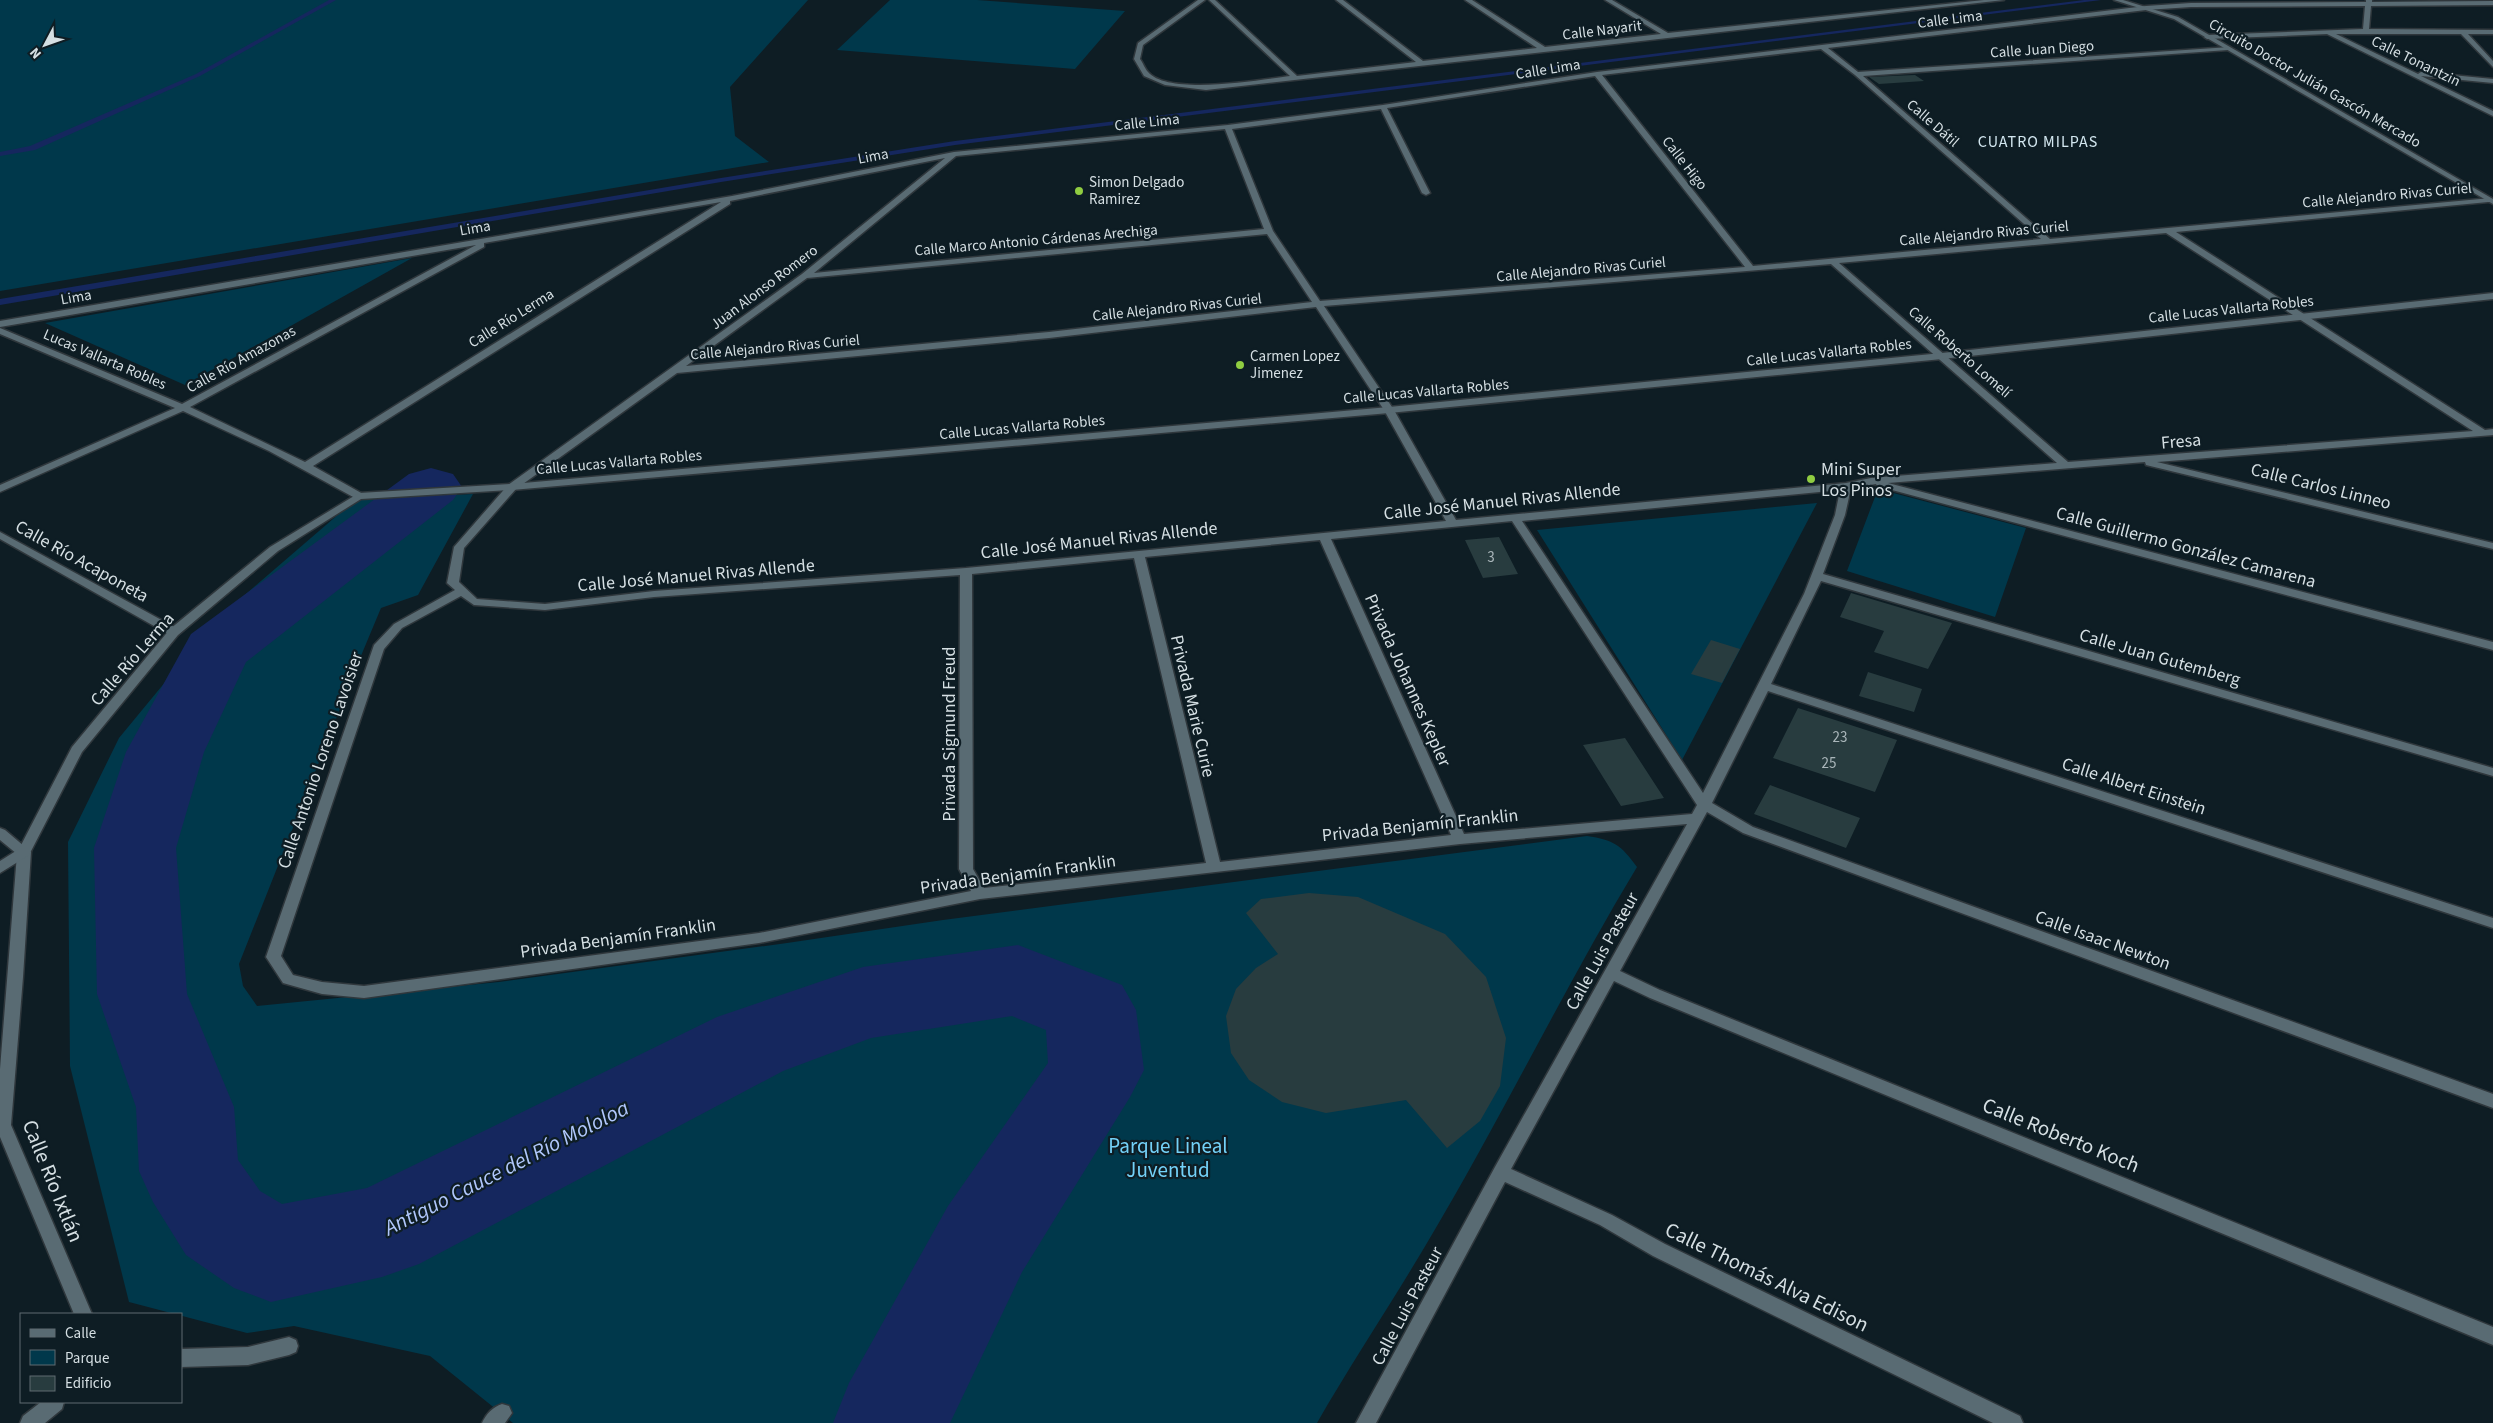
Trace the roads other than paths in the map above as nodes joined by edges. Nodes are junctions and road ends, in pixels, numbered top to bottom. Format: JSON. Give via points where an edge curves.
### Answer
{"nodes":[{"id":1,"x":1202,"y":0,"type":"edge"},
{"id":2,"x":1212,"y":0,"type":"edge"},
{"id":3,"x":1339,"y":0,"type":"edge"},
{"id":4,"x":1468,"y":0,"type":"edge"},
{"id":5,"x":1608,"y":0,"type":"edge"},
{"id":6,"x":1919,"y":0,"type":"edge"},
{"id":7,"x":2001,"y":0,"type":"edge"},
{"id":8,"x":2157,"y":0,"type":"edge"},
{"id":9,"x":2121,"y":1,"type":"edge"},
{"id":10,"x":2369,"y":2,"type":"edge"},
{"id":11,"x":2493,"y":3,"type":"edge"},
{"id":12,"x":1936,"y":7,"type":"junction"},
{"id":13,"x":2146,"y":8,"type":"junction"},
{"id":14,"x":2159,"y":8,"type":"junction"},
{"id":15,"x":2366,"y":31,"type":"junction"},
{"id":16,"x":2327,"y":32,"type":"junction"},
{"id":17,"x":2462,"y":32,"type":"junction"},
{"id":18,"x":2493,"y":32,"type":"edge"},
{"id":19,"x":1667,"y":35,"type":"junction"},
{"id":20,"x":2208,"y":37,"type":"junction"},
{"id":21,"x":1822,"y":46,"type":"junction"},
{"id":22,"x":2228,"y":48,"type":"junction"},
{"id":23,"x":1543,"y":49,"type":"junction"},
{"id":24,"x":1421,"y":62,"type":"junction"},
{"id":25,"x":2493,"y":65,"type":"edge"},
{"id":26,"x":1598,"y":74,"type":"junction"},
{"id":27,"x":1857,"y":74,"type":"junction"},
{"id":28,"x":2414,"y":74,"type":"junction"},
{"id":29,"x":1295,"y":77,"type":"junction"},
{"id":30,"x":2493,"y":81,"type":"edge"},
{"id":31,"x":1383,"y":107,"type":"junction"},
{"id":32,"x":2493,"y":114,"type":"edge"},
{"id":33,"x":1228,"y":127,"type":"junction"},
{"id":34,"x":954,"y":154,"type":"junction"},
{"id":35,"x":1426,"y":193,"type":"dead end"},
{"id":36,"x":732,"y":198,"type":"junction"},
{"id":37,"x":2491,"y":201,"type":"edge"},
{"id":38,"x":2168,"y":230,"type":"junction"},
{"id":39,"x":1269,"y":231,"type":"junction"},
{"id":40,"x":490,"y":240,"type":"junction"},
{"id":41,"x":2048,"y":241,"type":"junction"},
{"id":42,"x":1832,"y":261,"type":"junction"},
{"id":43,"x":1751,"y":269,"type":"junction"},
{"id":44,"x":805,"y":276,"type":"junction"},
{"id":45,"x":2493,"y":296,"type":"edge"},
{"id":46,"x":1319,"y":304,"type":"junction"},
{"id":47,"x":2304,"y":317,"type":"junction"},
{"id":48,"x":0,"y":324,"type":"edge"},
{"id":49,"x":0,"y":331,"type":"edge"},
{"id":50,"x":1942,"y":356,"type":"junction"},
{"id":51,"x":676,"y":370,"type":"junction"},
{"id":52,"x":182,"y":408,"type":"junction"},
{"id":53,"x":1389,"y":410,"type":"junction"},
{"id":54,"x":2488,"y":433,"type":"edge"},
{"id":55,"x":2493,"y":440,"type":"edge"},
{"id":56,"x":2140,"y":461,"type":"junction"},
{"id":57,"x":308,"y":465,"type":"junction"},
{"id":58,"x":2067,"y":467,"type":"junction"},
{"id":59,"x":1871,"y":481,"type":"junction"},
{"id":60,"x":1846,"y":486,"type":"junction"},
{"id":61,"x":512,"y":487,"type":"junction"},
{"id":62,"x":0,"y":488,"type":"edge"},
{"id":63,"x":359,"y":496,"type":"junction"},
{"id":64,"x":1515,"y":518,"type":"junction"},
{"id":65,"x":1453,"y":524,"type":"junction"},
{"id":66,"x":0,"y":536,"type":"edge"},
{"id":67,"x":1324,"y":536,"type":"junction"},
{"id":68,"x":2493,"y":546,"type":"edge"},
{"id":69,"x":1139,"y":554,"type":"junction"},
{"id":70,"x":966,"y":571,"type":"junction"},
{"id":71,"x":1817,"y":576,"type":"junction"},
{"id":72,"x":462,"y":591,"type":"junction"},
{"id":73,"x":174,"y":632,"type":"junction"},
{"id":74,"x":2493,"y":646,"type":"edge"},
{"id":75,"x":1764,"y":685,"type":"junction"},
{"id":76,"x":2493,"y":772,"type":"edge"},
{"id":77,"x":1700,"y":812,"type":"junction"},
{"id":78,"x":0,"y":833,"type":"edge"},
{"id":79,"x":1460,"y":839,"type":"junction"},
{"id":80,"x":24,"y":852,"type":"junction"},
{"id":81,"x":1214,"y":867,"type":"junction"},
{"id":82,"x":0,"y":868,"type":"edge"},
{"id":83,"x":980,"y":894,"type":"junction"},
{"id":84,"x":2493,"y":922,"type":"edge"},
{"id":85,"x":1612,"y":974,"type":"junction"},
{"id":86,"x":288,"y":979,"type":"joint"},
{"id":87,"x":2493,"y":1101,"type":"edge"},
{"id":88,"x":2,"y":1127,"type":"edge"},
{"id":89,"x":1501,"y":1172,"type":"junction"},
{"id":90,"x":83,"y":1313,"type":"edge"},
{"id":91,"x":2493,"y":1336,"type":"edge"},
{"id":92,"x":289,"y":1346,"type":"dead end"},
{"id":93,"x":182,"y":1358,"type":"edge"},
{"id":94,"x":53,"y":1403,"type":"edge"},
{"id":95,"x":1370,"y":1422,"type":"edge"},
{"id":96,"x":30,"y":1423,"type":"edge"},
{"id":97,"x":2013,"y":1423,"type":"edge"}],
"edges":[{"from":1,"to":29,"type":"street","name":"Calle Nayarit","via":[[1140,44],[1137,59],[1146,75],[1167,84],[1206,88]]},
{"from":2,"to":29,"type":"street"},
{"from":3,"to":24,"type":"street"},
{"from":4,"to":23,"type":"street"},
{"from":5,"to":19,"type":"street"},
{"from":6,"to":12,"type":"street"},
{"from":7,"to":12,"type":"street","name":"Calle Nayarit"},
{"from":8,"to":14,"type":"street"},
{"from":9,"to":13,"type":"street","name":"Circuito Doctor Julián Gascón Mercado"},
{"from":10,"to":11,"type":"street"},
{"from":10,"to":14,"type":"street"},
{"from":10,"to":15,"type":"street","name":"Calle Tonantzin"},
{"from":12,"to":19,"type":"street","name":"Calle Nayarit"},
{"from":13,"to":14,"type":"street"},
{"from":13,"to":20,"type":"street","name":"Circuito Doctor Julián Gascón Mercado","via":[[2176,18]]},
{"from":13,"to":21,"type":"street","name":"Calle Lima"},
{"from":15,"to":16,"type":"street"},
{"from":15,"to":17,"type":"street"},
{"from":16,"to":20,"type":"street"},
{"from":16,"to":28,"type":"street","name":"Calle Tonantzin"},
{"from":17,"to":18,"type":"street"},
{"from":17,"to":25,"type":"street"},
{"from":19,"to":23,"type":"street","name":"Calle Nayarit"},
{"from":20,"to":22,"type":"street","name":"Circuito Doctor Julián Gascón Mercado"},
{"from":21,"to":26,"type":"street","name":"Calle Lima"},
{"from":21,"to":27,"type":"street","name":"Calle Dátil"},
{"from":22,"to":27,"type":"street","name":"Calle Juan Diego"},
{"from":22,"to":37,"type":"street","name":"Circuito Doctor Julián Gascón Mercado"},
{"from":23,"to":24,"type":"street","name":"Calle Nayarit"},
{"from":24,"to":29,"type":"street","name":"Calle Nayarit"},
{"from":26,"to":31,"type":"street","name":"Calle Lima"},
{"from":26,"to":43,"type":"street","name":"Calle Higo"},
{"from":27,"to":41,"type":"street","name":"Calle Dátil"},
{"from":28,"to":30,"type":"street"},
{"from":28,"to":32,"type":"street","name":"Calle Tonantzin"},
{"from":31,"to":33,"type":"street","name":"Calle Lima"},
{"from":31,"to":35,"type":"street"},
{"from":33,"to":34,"type":"street","name":"Calle Lima"},
{"from":33,"to":39,"type":"street"},
{"from":34,"to":36,"type":"street","name":"Lima"},
{"from":34,"to":44,"type":"street","name":"Juan Alonso Romero"},
{"from":36,"to":40,"type":"street","name":"Lima"},
{"from":36,"to":57,"type":"street","name":"Calle Río Lerma"},
{"from":37,"to":38,"type":"street","name":"Calle Alejandro Rivas Curiel"},
{"from":38,"to":41,"type":"street","name":"Calle Alejandro Rivas Curiel"},
{"from":38,"to":47,"type":"street"},
{"from":39,"to":44,"type":"street","name":"Calle Marco Antonio Cárdenas Arechiga"},
{"from":39,"to":46,"type":"street"},
{"from":40,"to":48,"type":"street","name":"Lima"},
{"from":40,"to":52,"type":"street","name":"Calle Río Amazonas"},
{"from":41,"to":42,"type":"street","name":"Calle Alejandro Rivas Curiel"},
{"from":42,"to":43,"type":"street","name":"Calle Alejandro Rivas Curiel"},
{"from":42,"to":50,"type":"street","name":"Calle Roberto Lomelí"},
{"from":43,"to":46,"type":"street","name":"Calle Alejandro Rivas Curiel"},
{"from":44,"to":51,"type":"street","name":"Juan Alonso Romero"},
{"from":45,"to":47,"type":"street","name":"Calle Lucas Vallarta Robles"},
{"from":46,"to":51,"type":"street","name":"Calle Alejandro Rivas Curiel","via":[[1049,335]]},
{"from":46,"to":53,"type":"street"},
{"from":47,"to":50,"type":"street","name":"Calle Lucas Vallarta Robles"},
{"from":47,"to":54,"type":"street"},
{"from":49,"to":52,"type":"street","name":"Lucas Vallarta Robles"},
{"from":50,"to":53,"type":"street","name":"Calle Lucas Vallarta Robles"},
{"from":50,"to":58,"type":"street","name":"Calle Roberto Lomelí"},
{"from":51,"to":61,"type":"street","name":"Juan Alonso Romero"},
{"from":52,"to":57,"type":"street","name":"Lucas Vallarta Robles"},
{"from":52,"to":62,"type":"street","name":"Calle Río Amazonas"},
{"from":53,"to":61,"type":"street","name":"Calle Lucas Vallarta Robles"},
{"from":53,"to":65,"type":"street"},
{"from":54,"to":55,"type":"street"},
{"from":54,"to":56,"type":"street","name":"Fresa"},
{"from":56,"to":58,"type":"street","name":"Fresa"},
{"from":56,"to":68,"type":"street","name":"Calle Carlos Linneo"},
{"from":57,"to":63,"type":"street","name":"Lucas Vallarta Robles"},
{"from":58,"to":59,"type":"street","name":"Fresa"},
{"from":59,"to":60,"type":"street","name":"Calle José Manuel Rivas Allende"},
{"from":59,"to":74,"type":"street","name":"Calle Guillermo González Camarena"},
{"from":60,"to":64,"type":"street","name":"Calle José Manuel Rivas Allende"},
{"from":60,"to":71,"type":"street","name":"Calle Luis Pasteur","via":[[1840,515]]},
{"from":61,"to":63,"type":"street","name":"Calle Lucas Vallarta Robles"},
{"from":61,"to":72,"type":"street","via":[[459,547],[453,583]]},
{"from":63,"to":73,"type":"street","name":"Calle Río Lerma","via":[[274,549]]},
{"from":64,"to":65,"type":"street","name":"Calle José Manuel Rivas Allende"},
{"from":64,"to":77,"type":"street"},
{"from":65,"to":67,"type":"street","name":"Calle José Manuel Rivas Allende"},
{"from":66,"to":73,"type":"street","name":"Calle Río Acaponeta"},
{"from":67,"to":69,"type":"street","name":"Calle José Manuel Rivas Allende"},
{"from":67,"to":79,"type":"street","name":"Privada Johannes Kepler"},
{"from":69,"to":70,"type":"street","name":"Calle José Manuel Rivas Allende"},
{"from":69,"to":81,"type":"street","name":"Privada Marie Curie"},
{"from":70,"to":72,"type":"street","name":"Calle José Manuel Rivas Allende","via":[[654,594],[545,607],[474,602]]},
{"from":70,"to":83,"type":"street","name":"Privada Sigmund Freud","via":[[966,870]]},
{"from":71,"to":75,"type":"street","name":"Calle Luis Pasteur"},
{"from":71,"to":76,"type":"street","name":"Calle Juan Gutemberg"},
{"from":72,"to":86,"type":"street","name":"Calle Antonio Loreno Lavoisier","via":[[398,626],[378,648],[273,957]]},
{"from":73,"to":80,"type":"street","name":"Calle Río Lerma","via":[[77,750]]},
{"from":75,"to":77,"type":"street","name":"Calle Luis Pasteur"},
{"from":75,"to":84,"type":"street","name":"Calle Albert Einstein"},
{"from":77,"to":79,"type":"street","name":"Privada Benjamín Franklin"},
{"from":77,"to":85,"type":"street","name":"Calle Luis Pasteur"},
{"from":77,"to":87,"type":"street","name":"Calle Isaac Newton"},
{"from":78,"to":80,"type":"street"},
{"from":79,"to":81,"type":"street","name":"Privada Benjamín Franklin"},
{"from":80,"to":82,"type":"street","name":"Calle Río Lerma"},
{"from":80,"to":88,"type":"street","name":"Calle Río Ixtlán"},
{"from":81,"to":83,"type":"street","name":"Privada Benjamín Franklin"},
{"from":83,"to":86,"type":"street","name":"Privada Benjamín Franklin","via":[[759,938],[364,992],[322,988]]},
{"from":85,"to":89,"type":"street","name":"Calle Luis Pasteur"},
{"from":85,"to":91,"type":"street","name":"Calle Roberto Koch"},
{"from":88,"to":90,"type":"street","name":"Calle Río Ixtlán"},
{"from":89,"to":95,"type":"street","name":"Calle Luis Pasteur"},
{"from":89,"to":97,"type":"street","name":"Calle Thomás Alva Edison","via":[[1606,1220],[1659,1250]]},
{"from":92,"to":93,"type":"street","via":[[248,1356]]},
{"from":94,"to":96,"type":"street"}]}
